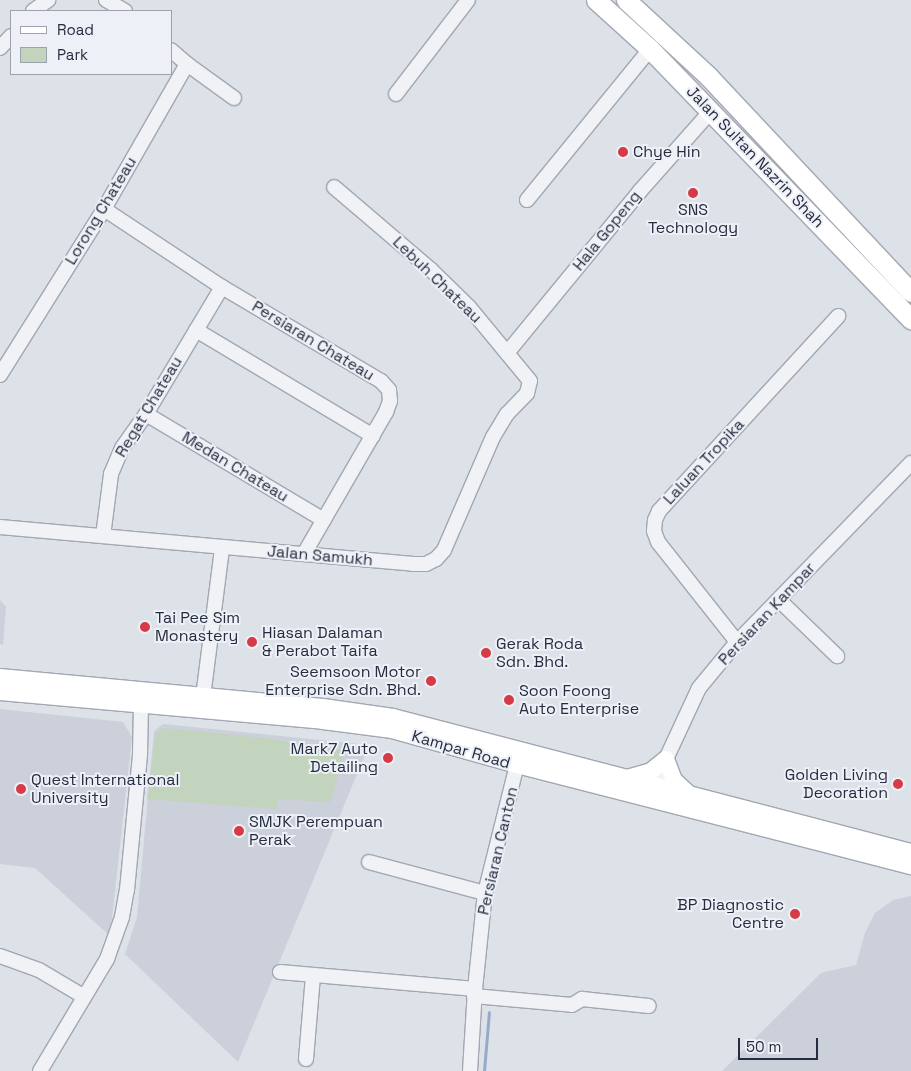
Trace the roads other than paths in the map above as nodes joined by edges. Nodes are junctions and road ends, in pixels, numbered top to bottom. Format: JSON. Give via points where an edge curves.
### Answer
{"nodes":[{"id":1,"x":48,"y":0,"type":"edge"},
{"id":2,"x":106,"y":0,"type":"edge"},
{"id":3,"x":468,"y":0,"type":"edge"},
{"id":4,"x":596,"y":0,"type":"edge"},
{"id":5,"x":626,"y":0,"type":"edge"},
{"id":6,"x":125,"y":7,"type":"edge"},
{"id":7,"x":34,"y":10,"type":"edge"},
{"id":8,"x":10,"y":37,"type":"edge"},
{"id":9,"x":0,"y":48,"type":"edge"},
{"id":10,"x":650,"y":49,"type":"junction"},
{"id":11,"x":172,"y":51,"type":"edge"},
{"id":12,"x":187,"y":64,"type":"junction"},
{"id":13,"x":396,"y":94,"type":"dead end"},
{"id":14,"x":234,"y":98,"type":"dead end"},
{"id":15,"x":711,"y":111,"type":"junction"},
{"id":16,"x":334,"y":187,"type":"dead end"},
{"id":17,"x":527,"y":200,"type":"dead end"},
{"id":18,"x":104,"y":209,"type":"junction"},
{"id":19,"x":222,"y":287,"type":"junction"},
{"id":20,"x":911,"y":292,"type":"edge"},
{"id":21,"x":838,"y":316,"type":"dead end"},
{"id":22,"x":911,"y":319,"type":"edge"},
{"id":23,"x":196,"y":330,"type":"junction"},
{"id":24,"x":507,"y":353,"type":"junction"},
{"id":25,"x":0,"y":375,"type":"edge"},
{"id":26,"x":530,"y":382,"type":"joint"},
{"id":27,"x":146,"y":414,"type":"junction"},
{"id":28,"x":373,"y":436,"type":"junction"},
{"id":29,"x":911,"y":464,"type":"edge"},
{"id":30,"x":324,"y":520,"type":"junction"},
{"id":31,"x":0,"y":527,"type":"edge"},
{"id":32,"x":103,"y":536,"type":"junction"},
{"id":33,"x":222,"y":548,"type":"junction"},
{"id":34,"x":304,"y":554,"type":"junction"},
{"id":35,"x":779,"y":600,"type":"junction"},
{"id":36,"x":737,"y":642,"type":"junction"},
{"id":37,"x":837,"y":656,"type":"dead end"},
{"id":38,"x":0,"y":677,"type":"edge"},
{"id":39,"x":94,"y":685,"type":"junction"},
{"id":40,"x":0,"y":692,"type":"edge"},
{"id":41,"x":203,"y":696,"type":"junction"},
{"id":42,"x":142,"y":706,"type":"junction"},
{"id":43,"x":666,"y":758,"type":"junction"},
{"id":44,"x":517,"y":765,"type":"junction"},
{"id":45,"x":625,"y":786,"type":"junction"},
{"id":46,"x":658,"y":787,"type":"junction"},
{"id":47,"x":690,"y":795,"type":"junction"},
{"id":48,"x":677,"y":807,"type":"junction"},
{"id":49,"x":911,"y":852,"type":"edge"},
{"id":50,"x":369,"y":862,"type":"dead end"},
{"id":51,"x":911,"y":866,"type":"edge"},
{"id":52,"x":485,"y":893,"type":"junction"},
{"id":53,"x":0,"y":956,"type":"edge"},
{"id":54,"x":280,"y":972,"type":"dead end"},
{"id":55,"x":313,"y":975,"type":"junction"},
{"id":56,"x":475,"y":992,"type":"junction"},
{"id":57,"x":83,"y":996,"type":"junction"},
{"id":58,"x":649,"y":1006,"type":"dead end"},
{"id":59,"x":306,"y":1059,"type":"dead end"},
{"id":60,"x":40,"y":1071,"type":"edge"},
{"id":61,"x":470,"y":1071,"type":"edge"}],
"edges":[{"from":1,"to":7,"type":"street"},
{"from":2,"to":6,"type":"street"},
{"from":3,"to":13,"type":"street"},
{"from":4,"to":10,"type":"highway","name":"Jalan Sultan Nazrin Shah"},
{"from":5,"to":20,"type":"highway","name":"Jalan Sultan Nazrin Shah","via":[[708,76]]},
{"from":8,"to":9,"type":"street"},
{"from":10,"to":15,"type":"highway","name":"Jalan Sultan Nazrin Shah"},
{"from":10,"to":17,"type":"street"},
{"from":11,"to":12,"type":"street"},
{"from":12,"to":14,"type":"street"},
{"from":12,"to":18,"type":"street","name":"Lorong Chateau"},
{"from":15,"to":22,"type":"highway","name":"Jalan Sultan Nazrin Shah"},
{"from":15,"to":24,"type":"street","name":"Hala Gopeng","via":[[640,190]]},
{"from":16,"to":24,"type":"street","name":"Lebuh Chateau","via":[[430,269],[469,307]]},
{"from":18,"to":19,"type":"street","name":"Persiaran Chateau"},
{"from":18,"to":25,"type":"street","name":"Lorong Chateau"},
{"from":19,"to":23,"type":"street","name":"Regat Chateau"},
{"from":19,"to":28,"type":"street","name":"Persiaran Chateau","via":[[381,381],[388,390],[390,401]]},
{"from":21,"to":36,"type":"street","name":"Laluan Tropika","via":[[659,511],[655,520],[658,542]]},
{"from":23,"to":27,"type":"street","name":"Regat Chateau"},
{"from":23,"to":28,"type":"street"},
{"from":24,"to":26,"type":"street","name":"Lebuh Chateau"},
{"from":26,"to":34,"type":"street","name":"Jalan Samukh","via":[[527,393],[507,414],[493,437],[444,550],[436,559],[426,564],[413,564]]},
{"from":27,"to":30,"type":"street","name":"Medan Chateau"},
{"from":27,"to":32,"type":"street","name":"Regat Chateau","via":[[122,448],[111,474]]},
{"from":28,"to":30,"type":"street","name":"Persiaran Chateau"},
{"from":29,"to":35,"type":"street","name":"Persiaran Kampar"},
{"from":30,"to":34,"type":"street","name":"Persiaran Chateau"},
{"from":31,"to":32,"type":"street","name":"Jalan Samukh"},
{"from":32,"to":33,"type":"street","name":"Jalan Samukh"},
{"from":33,"to":34,"type":"street","name":"Jalan Samukh"},
{"from":33,"to":41,"type":"street"},
{"from":35,"to":36,"type":"street","name":"Persiaran Kampar"},
{"from":35,"to":37,"type":"street"},
{"from":36,"to":43,"type":"street","name":"Persiaran Kampar","via":[[699,688]]},
{"from":38,"to":39,"type":"main road","name":"Kampar Road"},
{"from":39,"to":41,"type":"main road","name":"Kampar Road"},
{"from":39,"to":42,"type":"main road","via":[[100,689],[133,694]]},
{"from":40,"to":42,"type":"main road","name":"Kampar Road"},
{"from":41,"to":45,"type":"main road","name":"Kampar Road","via":[[393,717]]},
{"from":42,"to":44,"type":"main road","name":"Kampar Road","via":[[392,730]]},
{"from":42,"to":57,"type":"street","via":[[140,754],[122,917],[107,959]]},
{"from":43,"to":45,"type":"main road"},
{"from":43,"to":46,"type":"street","name":"Persiaran Kampar"},
{"from":43,"to":47,"type":"main road","via":[[674,780]]},
{"from":44,"to":45,"type":"main road","name":"Kampar Road"},
{"from":44,"to":52,"type":"street","name":"Persiaran Canton"},
{"from":45,"to":46,"type":"main road","name":"Kampar Road"},
{"from":45,"to":48,"type":"main road","name":"Kampar Road"},
{"from":46,"to":47,"type":"main road","name":"Kampar Road"},
{"from":46,"to":48,"type":"main road","via":[[661,796]]},
{"from":47,"to":49,"type":"main road","name":"Kampar Road"},
{"from":48,"to":51,"type":"main road","name":"Kampar Road"},
{"from":50,"to":52,"type":"street"},
{"from":52,"to":56,"type":"street","name":"Persiaran Canton"},
{"from":53,"to":57,"type":"street","via":[[40,970]]},
{"from":54,"to":55,"type":"street"},
{"from":55,"to":56,"type":"street"},
{"from":55,"to":59,"type":"street"},
{"from":56,"to":58,"type":"street","via":[[572,1005],[582,1000]]},
{"from":56,"to":61,"type":"street","name":"Persiaran Canton"},
{"from":57,"to":60,"type":"street"}]}
